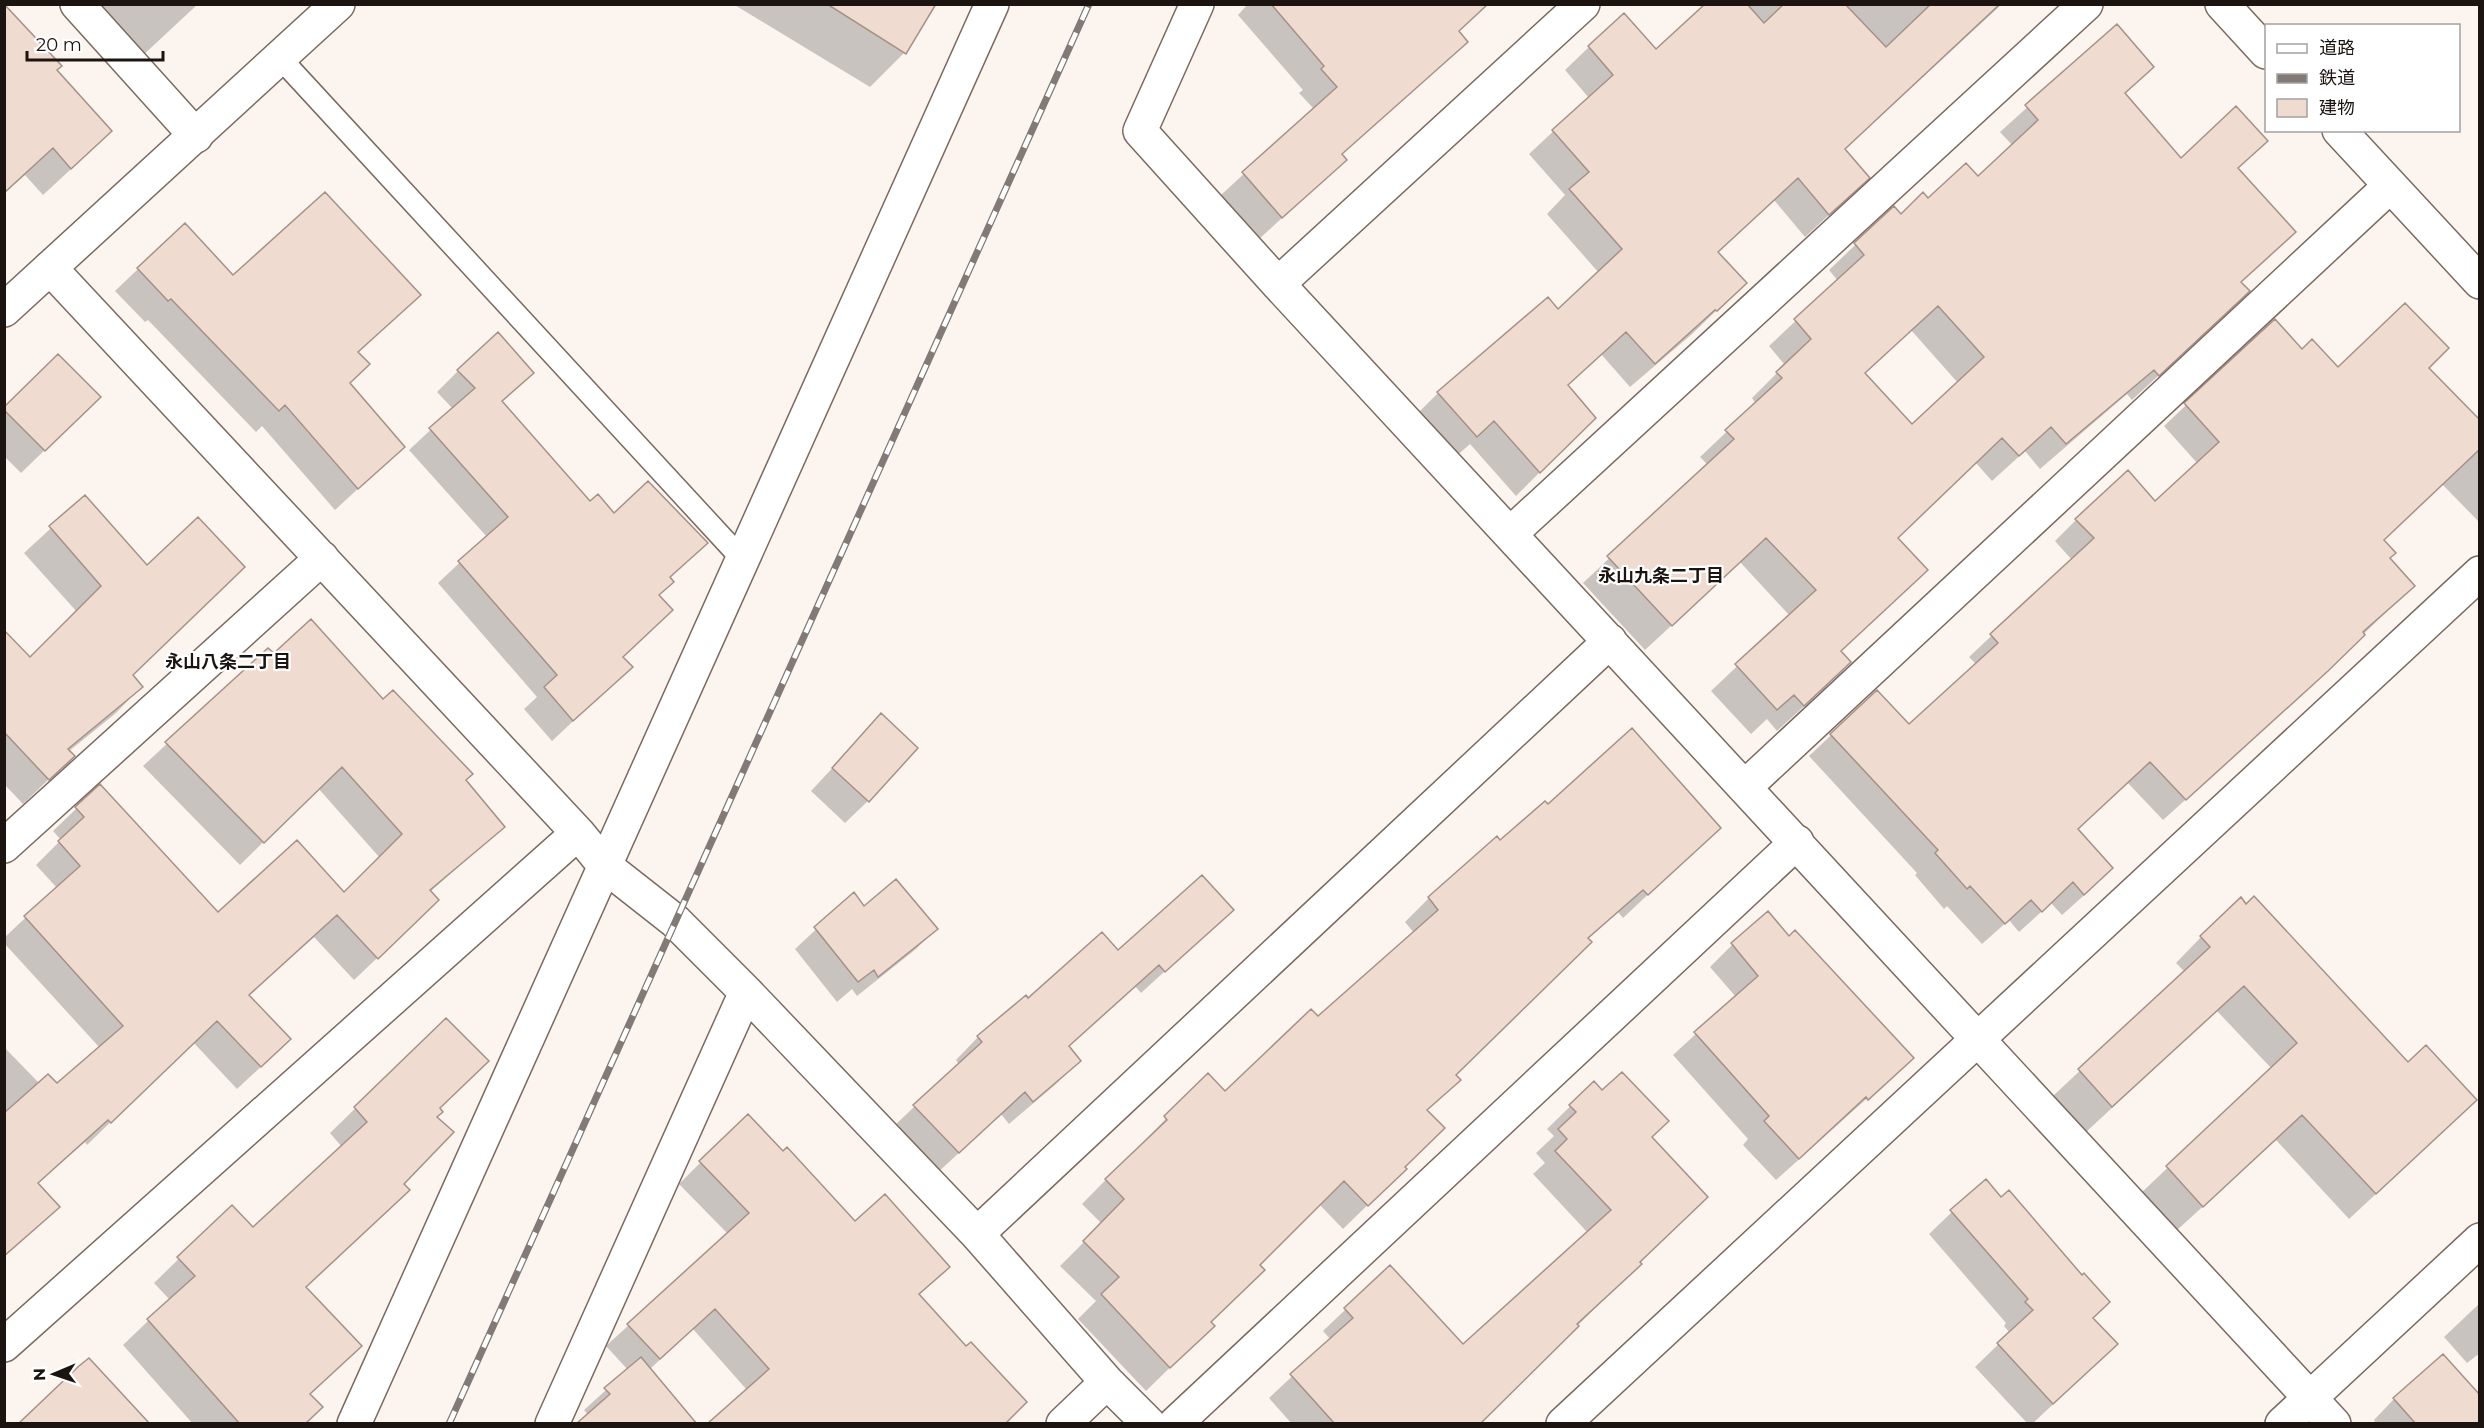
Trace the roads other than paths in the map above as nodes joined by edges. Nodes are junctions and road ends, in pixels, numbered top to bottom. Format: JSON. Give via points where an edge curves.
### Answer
{"nodes":[{"id":1,"x":77,"y":4,"type":"edge"},
{"id":2,"x":338,"y":4,"type":"edge"},
{"id":3,"x":992,"y":4,"type":"edge"},
{"id":4,"x":1197,"y":4,"type":"edge"},
{"id":5,"x":1583,"y":4,"type":"edge"},
{"id":6,"x":2085,"y":4,"type":"edge"},
{"id":7,"x":2222,"y":4,"type":"edge"},
{"id":8,"x":2265,"y":51,"type":"edge"},
{"id":9,"x":281,"y":58,"type":"junction"},
{"id":10,"x":2341,"y":132,"type":"edge"},
{"id":11,"x":196,"y":136,"type":"junction"},
{"id":12,"x":2390,"y":186,"type":"junction"},
{"id":13,"x":50,"y":268,"type":"junction"},
{"id":14,"x":2480,"y":282,"type":"edge"},
{"id":15,"x":1278,"y":284,"type":"junction"},
{"id":16,"x":4,"y":310,"type":"edge"},
{"id":17,"x":1510,"y":534,"type":"junction"},
{"id":18,"x":322,"y":558,"type":"junction"},
{"id":19,"x":742,"y":559,"type":"junction"},
{"id":20,"x":2480,"y":573,"type":"edge"},
{"id":21,"x":1610,"y":641,"type":"junction"},
{"id":22,"x":1746,"y":786,"type":"junction"},
{"id":23,"x":578,"y":833,"type":"junction"},
{"id":24,"x":1797,"y":842,"type":"junction"},
{"id":25,"x":4,"y":846,"type":"edge"},
{"id":26,"x":604,"y":866,"type":"junction"},
{"id":27,"x":746,"y":992,"type":"junction"},
{"id":28,"x":1979,"y":1037,"type":"junction"},
{"id":29,"x":977,"y":1234,"type":"junction"},
{"id":30,"x":2480,"y":1240,"type":"edge"},
{"id":31,"x":4,"y":1345,"type":"edge"},
{"id":32,"x":1107,"y":1383,"type":"junction"},
{"id":33,"x":2310,"y":1397,"type":"junction"},
{"id":34,"x":354,"y":1424,"type":"edge"},
{"id":35,"x":552,"y":1424,"type":"edge"},
{"id":36,"x":1063,"y":1424,"type":"edge"},
{"id":37,"x":1149,"y":1424,"type":"edge"},
{"id":38,"x":1174,"y":1424,"type":"edge"},
{"id":39,"x":1563,"y":1424,"type":"edge"},
{"id":40,"x":2282,"y":1424,"type":"edge"},
{"id":41,"x":2334,"y":1424,"type":"edge"}],
"edges":[{"from":1,"to":11,"type":"street"},
{"from":2,"to":9,"type":"street"},
{"from":3,"to":19,"type":"street"},
{"from":4,"to":15,"type":"street","via":[[1140,131]]},
{"from":5,"to":15,"type":"street"},
{"from":6,"to":17,"type":"street"},
{"from":7,"to":8,"type":"street"},
{"from":9,"to":11,"type":"street"},
{"from":9,"to":19,"type":"lane"},
{"from":10,"to":12,"type":"street"},
{"from":11,"to":13,"type":"street"},
{"from":12,"to":14,"type":"street"},
{"from":12,"to":22,"type":"street"},
{"from":13,"to":16,"type":"street"},
{"from":13,"to":18,"type":"street"},
{"from":15,"to":17,"type":"street"},
{"from":17,"to":21,"type":"street"},
{"from":18,"to":23,"type":"street"},
{"from":18,"to":25,"type":"street"},
{"from":19,"to":26,"type":"street"},
{"from":20,"to":28,"type":"street"},
{"from":21,"to":22,"type":"street"},
{"from":21,"to":29,"type":"street"},
{"from":22,"to":24,"type":"street"},
{"from":23,"to":26,"type":"street"},
{"from":23,"to":31,"type":"street"},
{"from":24,"to":28,"type":"street"},
{"from":24,"to":38,"type":"street"},
{"from":26,"to":27,"type":"street","via":[[675,921]]},
{"from":26,"to":34,"type":"street"},
{"from":27,"to":29,"type":"street"},
{"from":27,"to":35,"type":"street"},
{"from":28,"to":33,"type":"street"},
{"from":28,"to":39,"type":"street"},
{"from":29,"to":32,"type":"street"},
{"from":30,"to":33,"type":"street"},
{"from":32,"to":36,"type":"street"},
{"from":32,"to":37,"type":"street"},
{"from":33,"to":40,"type":"street"},
{"from":33,"to":41,"type":"street"}]}
